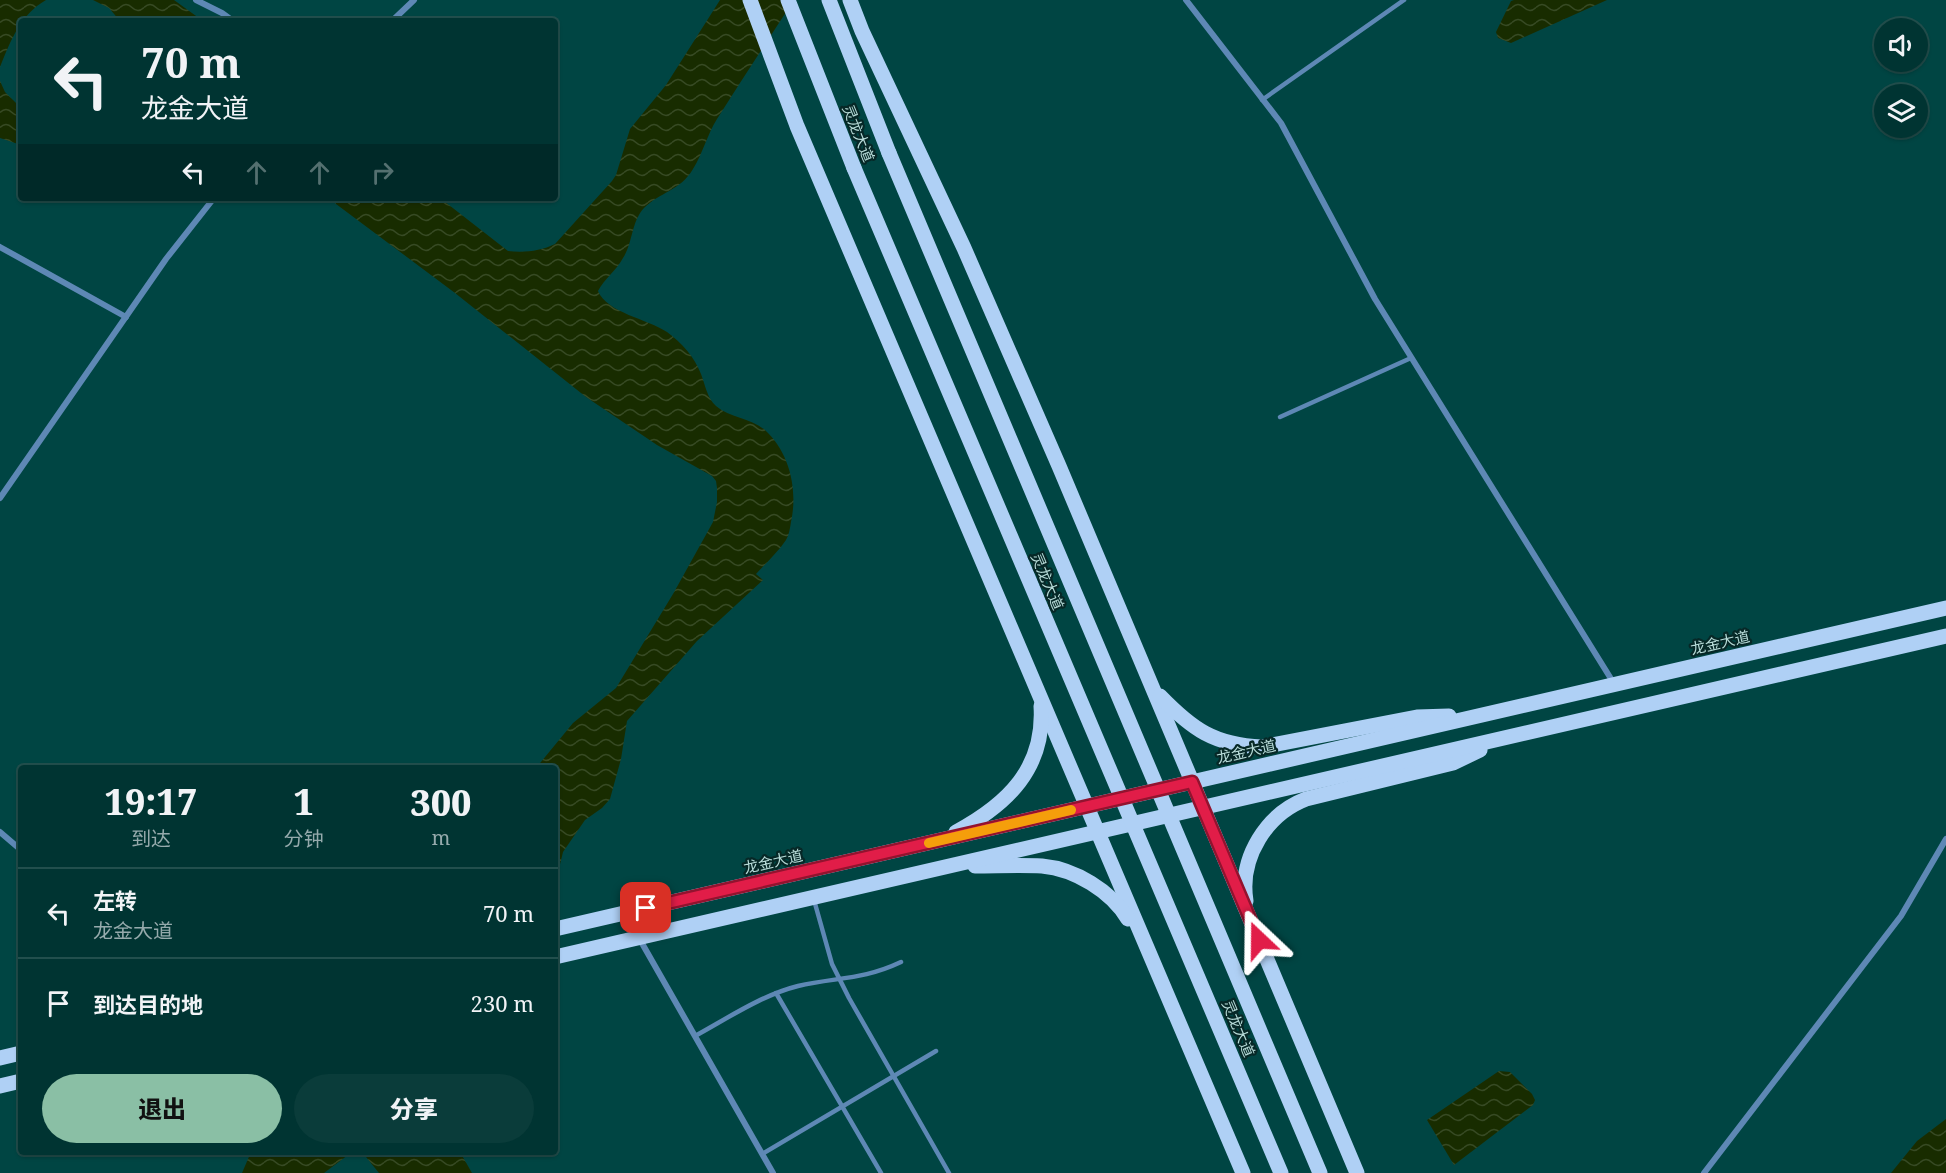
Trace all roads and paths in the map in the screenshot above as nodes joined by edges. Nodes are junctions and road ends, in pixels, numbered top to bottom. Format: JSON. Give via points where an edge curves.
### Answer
{"nodes":[{"id":1,"x":196,"y":0,"type":"edge"},
{"id":2,"x":414,"y":0,"type":"edge"},
{"id":3,"x":750,"y":0,"type":"edge"},
{"id":4,"x":789,"y":0,"type":"edge"},
{"id":5,"x":830,"y":0,"type":"edge"},
{"id":6,"x":850,"y":0,"type":"edge"},
{"id":7,"x":1186,"y":0,"type":"edge"},
{"id":8,"x":1404,"y":0,"type":"edge"},
{"id":9,"x":229,"y":18,"type":"edge"},
{"id":10,"x":395,"y":18,"type":"edge"},
{"id":11,"x":1262,"y":100,"type":"junction"},
{"id":12,"x":211,"y":201,"type":"edge"},
{"id":13,"x":0,"y":247,"type":"edge"},
{"id":14,"x":126,"y":317,"type":"junction"},
{"id":15,"x":1411,"y":358,"type":"junction"},
{"id":16,"x":1280,"y":417,"type":"dead end"},
{"id":17,"x":0,"y":498,"type":"edge"},
{"id":18,"x":1946,"y":608,"type":"edge"},
{"id":19,"x":1946,"y":636,"type":"edge"},
{"id":20,"x":1614,"y":684,"type":"junction"},
{"id":21,"x":1152,"y":687,"type":"junction"},
{"id":22,"x":1039,"y":694,"type":"junction"},
{"id":23,"x":1488,"y":714,"type":"junction"},
{"id":24,"x":1505,"y":738,"type":"junction"},
{"id":25,"x":1192,"y":782,"type":"junction"},
{"id":26,"x":1087,"y":807,"type":"junction"},
{"id":27,"x":1203,"y":807,"type":"junction"},
{"id":28,"x":0,"y":832,"type":"edge"},
{"id":29,"x":1098,"y":832,"type":"junction"},
{"id":30,"x":1946,"y":839,"type":"edge"},
{"id":31,"x":941,"y":840,"type":"junction"},
{"id":32,"x":18,"y":847,"type":"edge"},
{"id":33,"x":948,"y":866,"type":"junction"},
{"id":34,"x":814,"y":897,"type":"junction"},
{"id":35,"x":1251,"y":921,"type":"junction"},
{"id":36,"x":558,"y":928,"type":"edge"},
{"id":37,"x":639,"y":938,"type":"junction"},
{"id":38,"x":1146,"y":946,"type":"junction"},
{"id":39,"x":558,"y":956,"type":"edge"},
{"id":40,"x":901,"y":962,"type":"dead end"},
{"id":41,"x":840,"y":980,"type":"junction"},
{"id":42,"x":776,"y":993,"type":"junction"},
{"id":43,"x":695,"y":1036,"type":"junction"},
{"id":44,"x":936,"y":1051,"type":"dead end"},
{"id":45,"x":18,"y":1054,"type":"edge"},
{"id":46,"x":0,"y":1058,"type":"edge"},
{"id":47,"x":893,"y":1076,"type":"junction"},
{"id":48,"x":18,"y":1082,"type":"edge"},
{"id":49,"x":0,"y":1086,"type":"edge"},
{"id":50,"x":842,"y":1106,"type":"junction"},
{"id":51,"x":762,"y":1154,"type":"junction"},
{"id":52,"x":773,"y":1173,"type":"edge"},
{"id":53,"x":880,"y":1173,"type":"edge"},
{"id":54,"x":949,"y":1173,"type":"edge"},
{"id":55,"x":1243,"y":1173,"type":"edge"},
{"id":56,"x":1281,"y":1173,"type":"edge"},
{"id":57,"x":1320,"y":1173,"type":"edge"},
{"id":58,"x":1358,"y":1173,"type":"edge"},
{"id":59,"x":1704,"y":1173,"type":"edge"}],
"edges":[{"from":1,"to":9,"type":"street"},
{"from":2,"to":10,"type":"street"},
{"from":3,"to":22,"type":"main road","via":[[791,110]]},
{"from":4,"to":56,"type":"main road","name":"灵龙大道","bridge":true,"via":[[854,168]]},
{"from":5,"to":57,"type":"main road","name":"灵龙大道","bridge":true,"via":[[889,153]]},
{"from":6,"to":21,"type":"main road","via":[[964,248]]},
{"from":7,"to":11,"type":"street"},
{"from":8,"to":11,"type":"lane"},
{"from":11,"to":15,"type":"street","via":[[1281,123]]},
{"from":12,"to":14,"type":"street"},
{"from":13,"to":14,"type":"street"},
{"from":14,"to":17,"type":"street"},
{"from":15,"to":16,"type":"lane"},
{"from":15,"to":20,"type":"street"},
{"from":18,"to":20,"type":"main road","name":"龙金大道"},
{"from":19,"to":24,"type":"main road"},
{"from":20,"to":23,"type":"main road","name":"龙金大道"},
{"from":21,"to":23,"type":"main road","via":[[1197,730],[1244,746],[1262,747],[1417,717]]},
{"from":21,"to":25,"type":"main road"},
{"from":22,"to":26,"type":"main road"},
{"from":22,"to":31,"type":"main road","via":[[1040,735],[1035,755],[1017,787],[986,813]]},
{"from":23,"to":25,"type":"main road","name":"龙金大道"},
{"from":24,"to":27,"type":"main road"},
{"from":24,"to":35,"type":"main road","via":[[1453,763],[1306,799],[1286,809],[1266,828],[1251,854],[1245,895]]},
{"from":25,"to":26,"type":"main road","name":"龙金大道"},
{"from":25,"to":27,"type":"main road"},
{"from":26,"to":29,"type":"main road"},
{"from":26,"to":31,"type":"main road","name":"龙金大道"},
{"from":27,"to":29,"type":"main road"},
{"from":27,"to":35,"type":"main road"},
{"from":28,"to":32,"type":"street"},
{"from":29,"to":33,"type":"main road"},
{"from":29,"to":38,"type":"main road"},
{"from":30,"to":59,"type":"street","via":[[1901,916]]},
{"from":31,"to":36,"type":"main road","name":"龙金大道"},
{"from":33,"to":34,"type":"main road"},
{"from":33,"to":38,"type":"main road","via":[[1043,866],[1073,874],[1112,899]]},
{"from":34,"to":37,"type":"main road"},
{"from":34,"to":41,"type":"lane"},
{"from":35,"to":58,"type":"main road"},
{"from":37,"to":39,"type":"main road"},
{"from":37,"to":43,"type":"street"},
{"from":38,"to":55,"type":"main road"},
{"from":40,"to":41,"type":"lane"},
{"from":41,"to":42,"type":"lane"},
{"from":41,"to":47,"type":"lane"},
{"from":42,"to":43,"type":"lane"},
{"from":42,"to":50,"type":"lane"},
{"from":43,"to":51,"type":"street"},
{"from":44,"to":47,"type":"lane"},
{"from":45,"to":46,"type":"main road"},
{"from":47,"to":50,"type":"lane"},
{"from":47,"to":54,"type":"lane"},
{"from":48,"to":49,"type":"main road"},
{"from":50,"to":51,"type":"lane"},
{"from":50,"to":53,"type":"lane"},
{"from":51,"to":52,"type":"street"}]}
